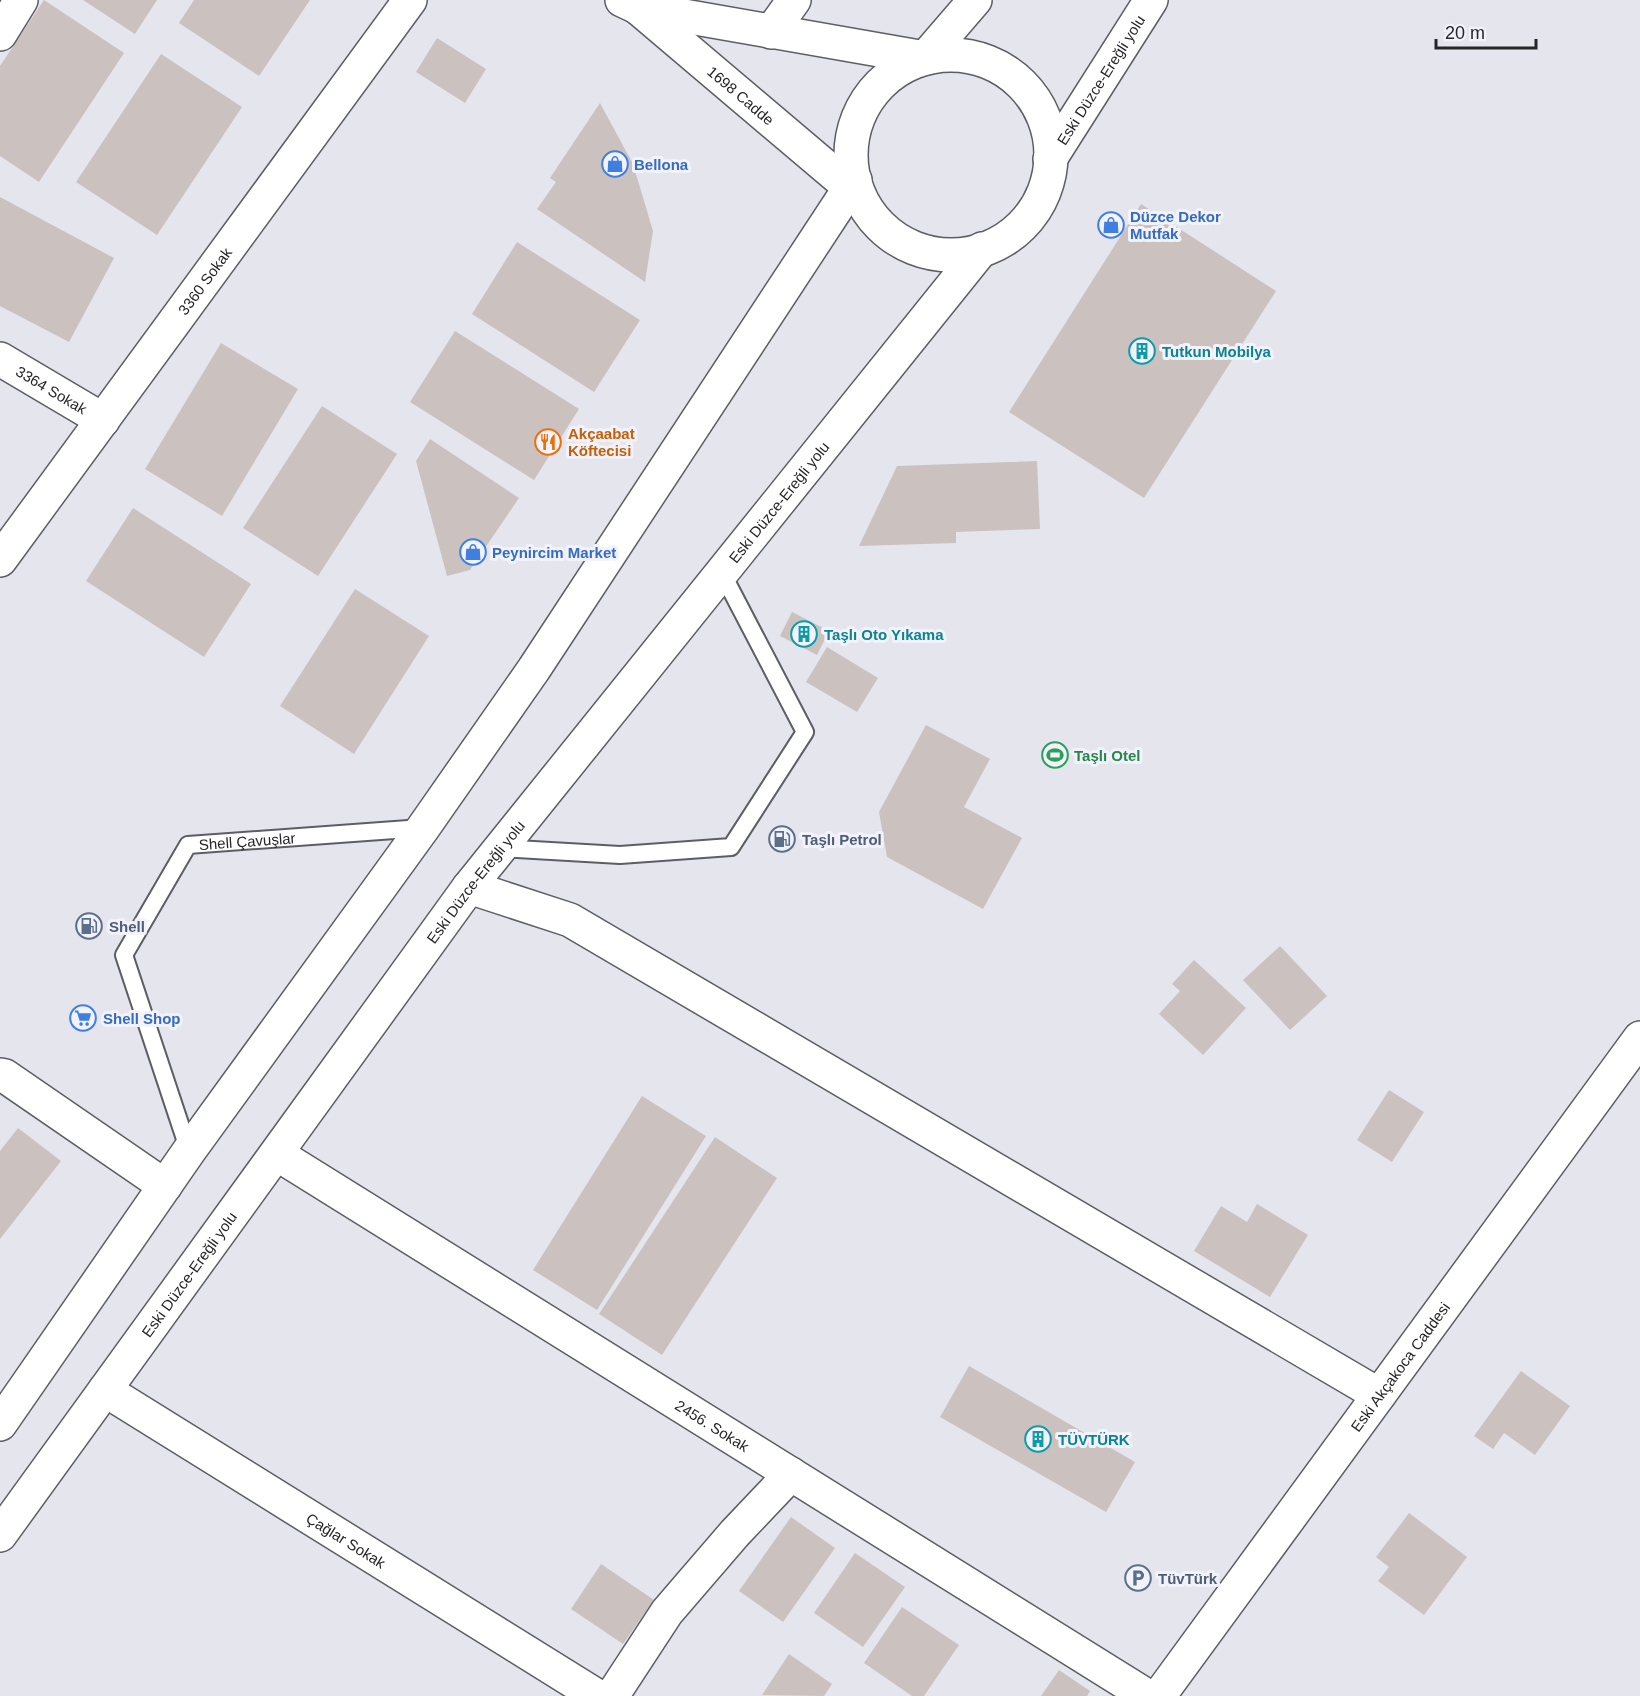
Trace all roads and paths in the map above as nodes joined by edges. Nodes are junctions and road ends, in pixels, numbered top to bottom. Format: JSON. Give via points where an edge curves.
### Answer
{"nodes":[{"id":1,"x":21,"y":0,"type":"edge"},
{"id":2,"x":410,"y":0,"type":"edge"},
{"id":3,"x":794,"y":0,"type":"edge"},
{"id":4,"x":975,"y":0,"type":"edge"},
{"id":5,"x":1150,"y":0,"type":"edge"},
{"id":6,"x":629,"y":4,"type":"edge"},
{"id":7,"x":771,"y":32,"type":"junction"},
{"id":8,"x":0,"y":34,"type":"edge"},
{"id":9,"x":925,"y":58,"type":"junction"},
{"id":10,"x":1050,"y":159,"type":"junction"},
{"id":11,"x":855,"y":187,"type":"junction"},
{"id":12,"x":982,"y":249,"type":"junction"},
{"id":13,"x":0,"y":358,"type":"edge"},
{"id":14,"x":103,"y":420,"type":"junction"},
{"id":15,"x":0,"y":560,"type":"edge"},
{"id":16,"x":722,"y":573,"type":"junction"},
{"id":17,"x":423,"y":828,"type":"junction"},
{"id":18,"x":501,"y":848,"type":"junction"},
{"id":19,"x":469,"y":887,"type":"junction"},
{"id":20,"x":1640,"y":1038,"type":"edge"},
{"id":21,"x":0,"y":1075,"type":"edge"},
{"id":22,"x":189,"y":1151,"type":"junction"},
{"id":23,"x":277,"y":1154,"type":"junction"},
{"id":24,"x":165,"y":1186,"type":"junction"},
{"id":25,"x":105,"y":1390,"type":"junction"},
{"id":26,"x":1379,"y":1395,"type":"junction"},
{"id":27,"x":0,"y":1424,"type":"edge"},
{"id":28,"x":791,"y":1474,"type":"junction"},
{"id":29,"x":0,"y":1535,"type":"edge"},
{"id":30,"x":594,"y":1694,"type":"edge"},
{"id":31,"x":1147,"y":1696,"type":"edge"},
{"id":32,"x":1159,"y":1696,"type":"edge"}],
"edges":[{"from":1,"to":8,"type":"street"},
{"from":2,"to":14,"type":"street","name":"3360 Sokak"},
{"from":3,"to":7,"type":"street"},
{"from":4,"to":9,"type":"street"},
{"from":5,"to":10,"type":"street","name":"Eski Düzce-Ereğli yolu"},
{"from":6,"to":7,"type":"street"},
{"from":6,"to":11,"type":"street","name":"1698 Cadde"},
{"from":7,"to":9,"type":"street"},
{"from":9,"to":10,"type":"street","via":[[960,55],[993,64],[1022,83],[1040,109],[1050,139]]},
{"from":9,"to":11,"type":"street","via":[[894,72],[869,96],[854,127],[850,161]]},
{"from":10,"to":12,"type":"street","via":[[1051,170],[1041,200],[1023,226],[997,245]]},
{"from":11,"to":12,"type":"street","via":[[877,224],[905,244],[935,255],[967,254]]},
{"from":11,"to":17,"type":"street","via":[[534,669]]},
{"from":12,"to":16,"type":"street","name":"Eski Düzce-Ereğli yolu"},
{"from":13,"to":14,"type":"street","name":"3364 Sokak"},
{"from":14,"to":15,"type":"street","name":"3360 Sokak"},
{"from":16,"to":18,"type":"street","name":"Eski Düzce-Ereğli yolu"},
{"from":16,"to":18,"type":"lane","via":[[805,732],[731,847],[620,855]]},
{"from":17,"to":22,"type":"street"},
{"from":17,"to":22,"type":"lane","name":"Shell Çavuşlar","via":[[188,845],[124,955]]},
{"from":18,"to":19,"type":"street","name":"Eski Düzce-Ereğli yolu"},
{"from":19,"to":23,"type":"street","name":"Eski Düzce-Ereğli yolu"},
{"from":19,"to":26,"type":"street","via":[[570,920]]},
{"from":20,"to":26,"type":"street","name":"Eski Akçakoca Caddesi"},
{"from":21,"to":24,"type":"street"},
{"from":22,"to":24,"type":"street"},
{"from":23,"to":25,"type":"street","name":"Eski Düzce-Ereğli yolu"},
{"from":23,"to":28,"type":"street","name":"2456. Sokak"},
{"from":24,"to":27,"type":"street"},
{"from":25,"to":29,"type":"street","name":"Eski Düzce-Ereğli yolu"},
{"from":25,"to":30,"type":"street","name":"Çağlar Sokak"},
{"from":26,"to":32,"type":"street","name":"Eski Akçakoca Caddesi"},
{"from":28,"to":30,"type":"street"},
{"from":28,"to":31,"type":"street","name":"2456. Sokak"}]}
